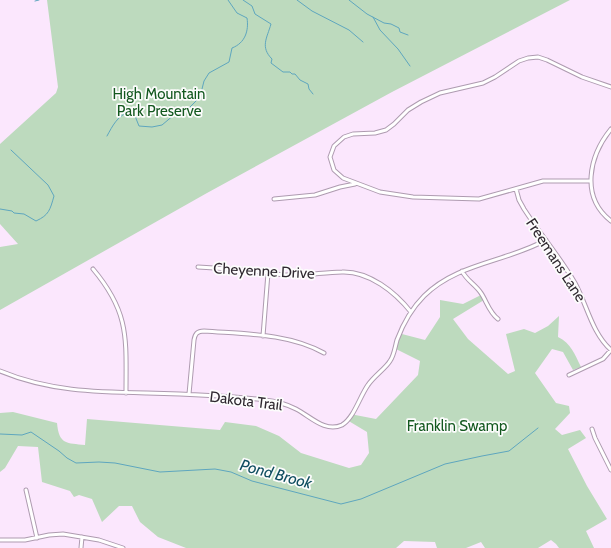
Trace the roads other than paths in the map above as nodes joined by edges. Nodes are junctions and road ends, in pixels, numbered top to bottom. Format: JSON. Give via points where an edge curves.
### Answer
{"nodes":[{"id":1,"x":611,"y":87,"type":"edge"},
{"id":2,"x":611,"y":129,"type":"edge"},
{"id":3,"x":590,"y":182,"type":"junction"},
{"id":4,"x":355,"y":184,"type":"junction"},
{"id":5,"x":516,"y":189,"type":"junction"},
{"id":6,"x":274,"y":199,"type":"dead end"},
{"id":7,"x":611,"y":221,"type":"edge"},
{"id":8,"x":546,"y":240,"type":"junction"},
{"id":9,"x":198,"y":267,"type":"dead end"},
{"id":10,"x":93,"y":269,"type":"dead end"},
{"id":11,"x":462,"y":271,"type":"junction"},
{"id":12,"x":268,"y":273,"type":"junction"},
{"id":13,"x":411,"y":312,"type":"junction"},
{"id":14,"x":498,"y":319,"type":"dead end"},
{"id":15,"x":263,"y":336,"type":"junction"},
{"id":16,"x":611,"y":350,"type":"edge"},
{"id":17,"x":324,"y":353,"type":"dead end"},
{"id":18,"x":0,"y":371,"type":"edge"},
{"id":19,"x":569,"y":375,"type":"dead end"},
{"id":20,"x":126,"y":393,"type":"junction"},
{"id":21,"x":189,"y":394,"type":"junction"},
{"id":22,"x":592,"y":428,"type":"dead end"},
{"id":23,"x":611,"y":470,"type":"edge"},
{"id":24,"x":26,"y":490,"type":"dead end"},
{"id":25,"x":82,"y":537,"type":"junction"},
{"id":26,"x":37,"y":538,"type":"junction"},
{"id":27,"x":0,"y":540,"type":"edge"},
{"id":28,"x":81,"y":548,"type":"edge"},
{"id":29,"x":123,"y":548,"type":"edge"}],
"edges":[{"from":1,"to":4,"type":"street","via":[[582,77],[543,58],[523,59],[484,83],[440,93],[421,102],[386,130],[353,134],[339,140],[331,153],[332,166],[339,176]]},
{"from":2,"to":3,"type":"street","via":[[597,152]]},
{"from":3,"to":5,"type":"street","via":[[543,181]]},
{"from":3,"to":7,"type":"street","via":[[595,202]]},
{"from":4,"to":5,"type":"street","via":[[401,196],[458,199],[479,199]]},
{"from":4,"to":6,"type":"street","via":[[314,196]]},
{"from":5,"to":8,"type":"street","name":"Freemans Lane","via":[[524,209]]},
{"from":8,"to":11,"type":"street","name":"Dakota Trail"},
{"from":8,"to":16,"type":"street","name":"Freemans Lane","via":[[580,292],[599,336]]},
{"from":9,"to":12,"type":"street","name":"Cheyenne Drive"},
{"from":10,"to":20,"type":"street","via":[[112,294],[122,318],[126,344]]},
{"from":11,"to":13,"type":"street","name":"Dakota Trail","via":[[435,286]]},
{"from":11,"to":14,"type":"street"},
{"from":12,"to":13,"type":"street","name":"Cheyenne Drive","via":[[302,276],[356,273],[389,290]]},
{"from":12,"to":15,"type":"street"},
{"from":13,"to":21,"type":"street","name":"Dakota Trail","via":[[391,360],[368,385],[351,417],[341,425],[324,426],[297,410],[274,402]]},
{"from":15,"to":17,"type":"street","via":[[297,342]]},
{"from":15,"to":21,"type":"street","via":[[198,332],[194,340]]},
{"from":16,"to":19,"type":"street","via":[[602,359]]},
{"from":18,"to":20,"type":"street","name":"Dakota Trail","via":[[23,380],[63,389]]},
{"from":20,"to":21,"type":"street","name":"Dakota Trail"},
{"from":22,"to":23,"type":"street"},
{"from":24,"to":26,"type":"street"},
{"from":25,"to":26,"type":"street","via":[[63,534]]},
{"from":25,"to":28,"type":"street"},
{"from":25,"to":29,"type":"street"},
{"from":26,"to":27,"type":"street"}]}
